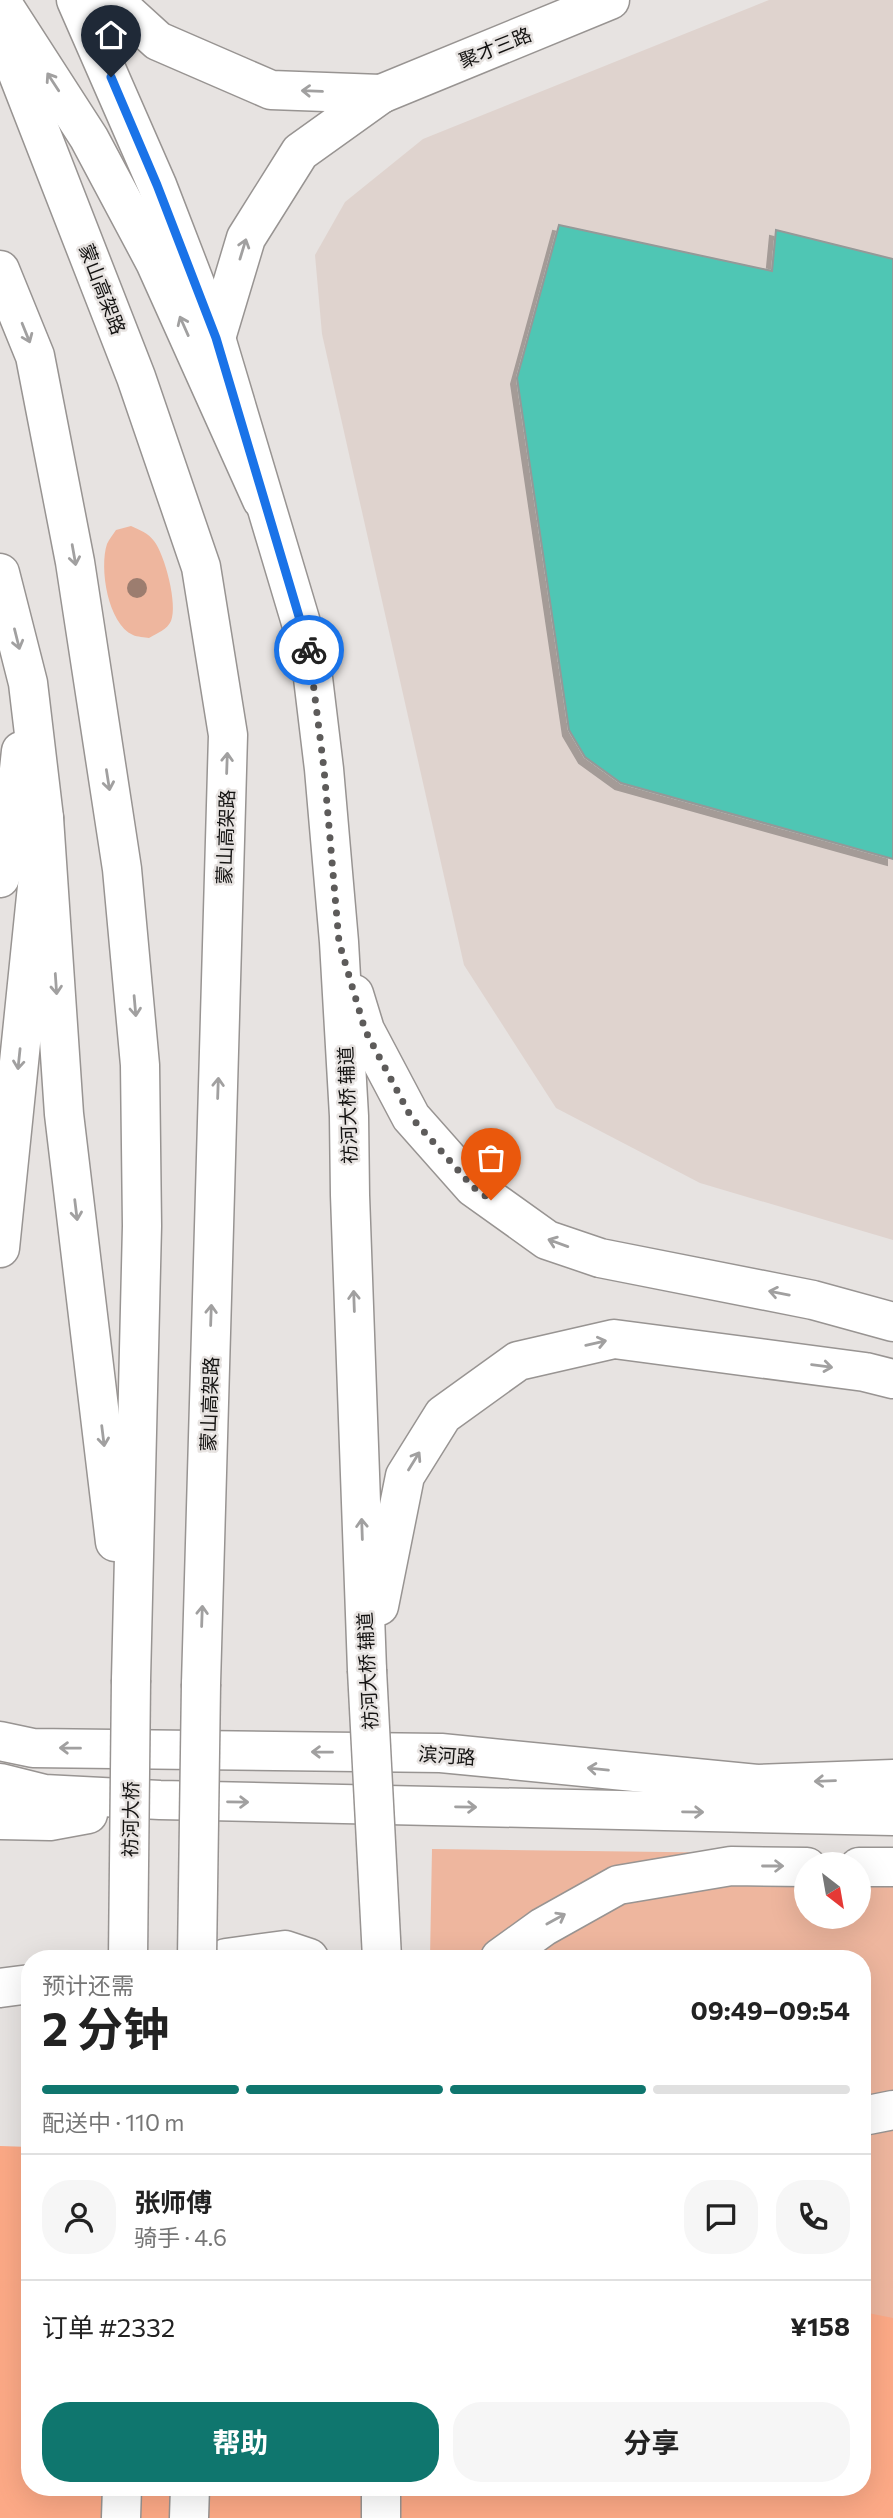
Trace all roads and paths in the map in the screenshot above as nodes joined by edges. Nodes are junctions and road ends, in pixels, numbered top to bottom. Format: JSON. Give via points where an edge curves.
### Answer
{"nodes":[{"id":1,"x":0,"y":0,"type":"edge"},
{"id":2,"x":76,"y":0,"type":"edge"},
{"id":3,"x":113,"y":0,"type":"edge"},
{"id":4,"x":610,"y":0,"type":"edge"},
{"id":5,"x":0,"y":28,"type":"edge"},
{"id":6,"x":381,"y":94,"type":"junction"},
{"id":7,"x":0,"y":270,"type":"edge"},
{"id":8,"x":216,"y":338,"type":"junction"},
{"id":9,"x":262,"y":500,"type":"junction"},
{"id":10,"x":0,"y":573,"type":"edge"},
{"id":11,"x":28,"y":683,"type":"junction"},
{"id":12,"x":44,"y":818,"type":"junction"},
{"id":13,"x":0,"y":878,"type":"edge"},
{"id":14,"x":339,"y":942,"type":"junction"},
{"id":15,"x":0,"y":1248,"type":"edge"},
{"id":16,"x":893,"y":1322,"type":"edge"},
{"id":17,"x":893,"y":1379,"type":"edge"},
{"id":18,"x":367,"y":1670,"type":"junction"},
{"id":19,"x":131,"y":1680,"type":"junction"},
{"id":20,"x":0,"y":1741,"type":"edge"},
{"id":21,"x":892,"y":1778,"type":"edge"},
{"id":22,"x":0,"y":1783,"type":"edge"},
{"id":23,"x":160,"y":1800,"type":"junction"},
{"id":24,"x":893,"y":1816,"type":"edge"},
{"id":25,"x":0,"y":1819,"type":"edge"},
{"id":26,"x":794,"y":1867,"type":"edge"},
{"id":27,"x":872,"y":1867,"type":"edge"},
{"id":28,"x":893,"y":1867,"type":"edge"},
{"id":29,"x":128,"y":1950,"type":"edge"},
{"id":30,"x":197,"y":1950,"type":"edge"},
{"id":31,"x":382,"y":1950,"type":"edge"},
{"id":32,"x":510,"y":1950,"type":"edge"},
{"id":33,"x":21,"y":1985,"type":"edge"},
{"id":34,"x":0,"y":1988,"type":"edge"},
{"id":35,"x":893,"y":2110,"type":"edge"},
{"id":36,"x":871,"y":2114,"type":"edge"},
{"id":37,"x":122,"y":2496,"type":"edge"},
{"id":38,"x":190,"y":2496,"type":"edge"},
{"id":39,"x":381,"y":2496,"type":"edge"},
{"id":40,"x":121,"y":2518,"type":"edge"},
{"id":41,"x":189,"y":2518,"type":"edge"},
{"id":42,"x":381,"y":2518,"type":"edge"}],
"edges":[{"from":9,"to":1,"type":"main road","one_way":true,"via":[[149,251],[89,138]]},
{"from":2,"to":8,"type":"main road","name":"祊河大桥 辅道","via":[[157,185]]},
{"from":6,"to":3,"type":"main road","one_way":true,"via":[[271,90],[158,41]]},
{"from":4,"to":6,"type":"main road","name":"聚才三路"},
{"from":30,"to":5,"type":"main road","name":"蒙山高架路","one_way":true,"bridge":true,"via":[[228,734],[201,566],[136,377]]},
{"from":8,"to":6,"type":"main road","one_way":true,"via":[[246,238],[300,152]]},
{"from":7,"to":19,"type":"main road","one_way":true,"via":[[35,356],[75,562],[123,882],[140,1065],[142,1226]]},
{"from":8,"to":9,"type":"main road","name":"祊河大桥 辅道"},
{"from":9,"to":14,"type":"main road","name":"祊河大桥 辅道","via":[[310,653]]},
{"from":10,"to":11,"type":"main road","one_way":true},
{"from":11,"to":12,"type":"main road"},
{"from":11,"to":13,"type":"main road","via":[[11,844]]},
{"from":12,"to":15,"type":"main road","one_way":true},
{"from":12,"to":19,"type":"main road","one_way":true,"via":[[64,1114]]},
{"from":16,"to":14,"type":"main road","one_way":true,"via":[[813,1300],[600,1258],[547,1240],[473,1187],[411,1117],[365,1030]]},
{"from":18,"to":14,"type":"main road","name":"祊河大桥 辅道","one_way":true},
{"from":18,"to":17,"type":"main road","one_way":true,"via":[[405,1476],[443,1415],[519,1361],[614,1339]]},
{"from":18,"to":31,"type":"main road","name":"祊河大桥 辅道","bridge":true},
{"from":19,"to":29,"type":"main road","name":"祊河大桥","bridge":true},
{"from":21,"to":20,"type":"main road","name":"滨河路","one_way":true,"via":[[757,1784],[441,1753],[33,1748]]},
{"from":22,"to":23,"type":"main road","via":[[44,1794]]},
{"from":23,"to":24,"type":"main road","one_way":true},
{"from":23,"to":25,"type":"main road","via":[[50,1821]]},
{"from":32,"to":26,"type":"main road","one_way":true,"via":[[618,1885],[731,1866]]},
{"from":27,"to":28,"type":"main road"},
{"from":33,"to":34,"type":"main road"},
{"from":35,"to":36,"type":"main road"},
{"from":37,"to":40,"type":"main road"},
{"from":38,"to":41,"type":"main road"},
{"from":39,"to":42,"type":"main road"}]}
